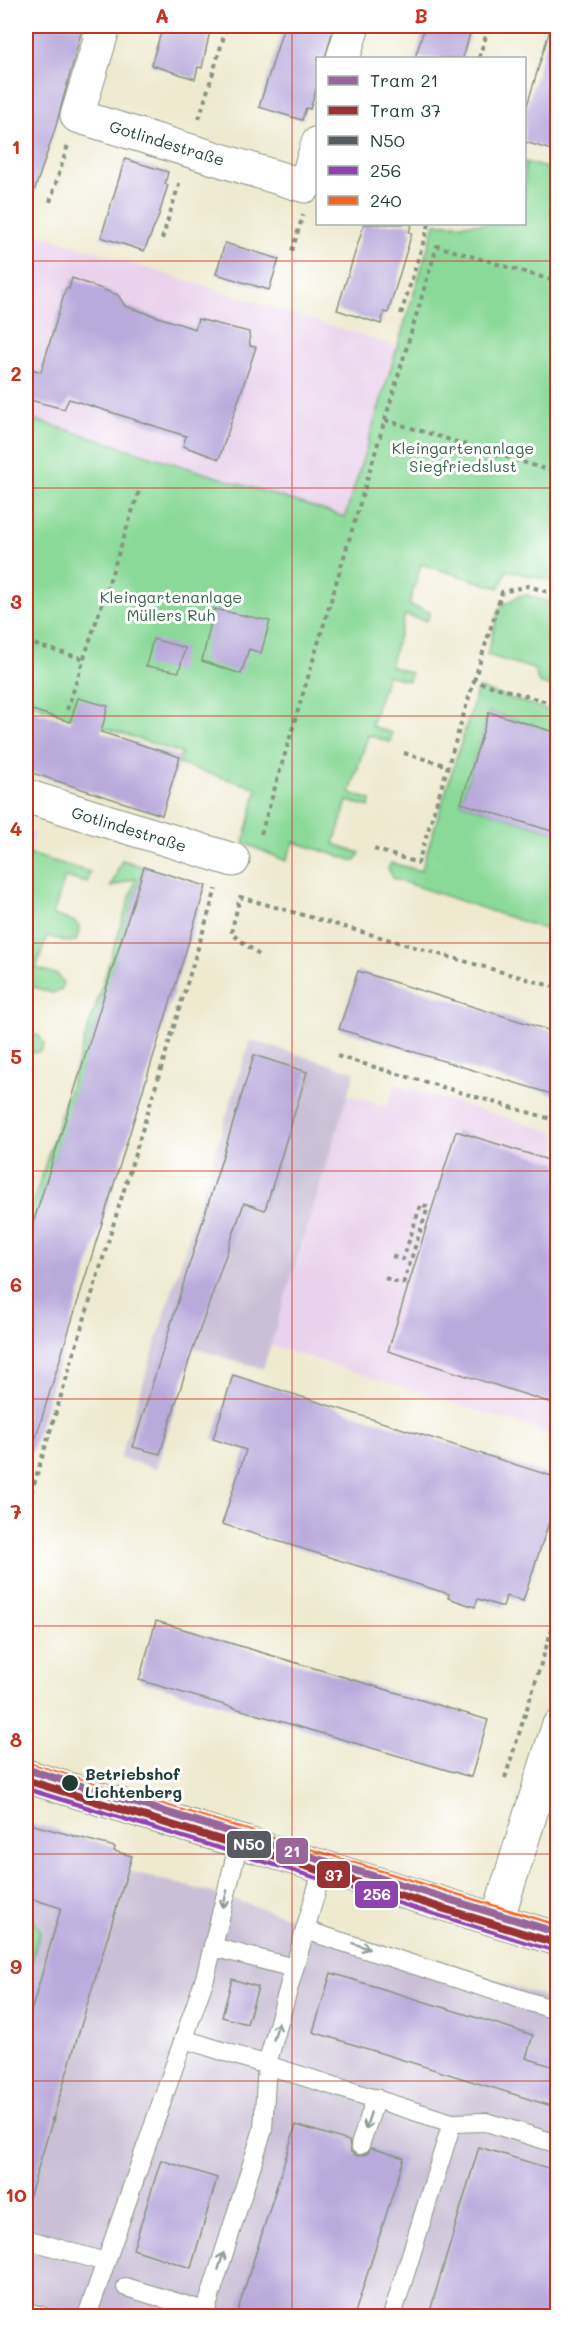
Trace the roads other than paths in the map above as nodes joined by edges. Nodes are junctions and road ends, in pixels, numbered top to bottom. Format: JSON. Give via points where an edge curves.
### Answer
{"nodes":[{"id":1,"x":104,"y":26,"type":"edge"},
{"id":2,"x":353,"y":26,"type":"edge"},
{"id":3,"x":343,"y":57,"type":"edge"},
{"id":4,"x":316,"y":150,"type":"edge"},
{"id":5,"x":26,"y":796,"type":"edge"},
{"id":6,"x":225,"y":872,"type":"road end"},
{"id":7,"x":558,"y":1727,"type":"edge"},
{"id":8,"x":26,"y":1776,"type":"edge"},
{"id":9,"x":239,"y":1842,"type":"junction"},
{"id":10,"x":323,"y":1867,"type":"junction"},
{"id":11,"x":496,"y":1920,"type":"junction"},
{"id":12,"x":305,"y":1930,"type":"junction"},
{"id":13,"x":558,"y":1939,"type":"edge"},
{"id":14,"x":213,"y":1947,"type":"junction"},
{"id":15,"x":294,"y":1968,"type":"junction"},
{"id":16,"x":558,"y":2011,"type":"edge"},
{"id":17,"x":182,"y":2029,"type":"junction"},
{"id":18,"x":267,"y":2064,"type":"junction"},
{"id":19,"x":376,"y":2098,"type":"junction"},
{"id":20,"x":452,"y":2123,"type":"junction"},
{"id":21,"x":558,"y":2144,"type":"edge"},
{"id":22,"x":360,"y":2145,"type":"dead end"},
{"id":23,"x":26,"y":2239,"type":"edge"},
{"id":24,"x":105,"y":2262,"type":"junction"},
{"id":25,"x":126,"y":2287,"type":"dead end"},
{"id":26,"x":26,"y":2312,"type":"edge"},
{"id":27,"x":204,"y":2314,"type":"edge"},
{"id":28,"x":42,"y":2316,"type":"edge"},
{"id":29,"x":87,"y":2316,"type":"edge"},
{"id":30,"x":392,"y":2316,"type":"edge"}],
"edges":[{"from":1,"to":4,"type":"street","name":"Gotlindestraße","via":[[76,116],[305,186]]},
{"from":2,"to":3,"type":"street"},
{"from":5,"to":6,"type":"street","name":"Gotlindestraße"},
{"from":7,"to":11,"type":"street"},
{"from":8,"to":9,"type":"street"},
{"from":9,"to":10,"type":"street"},
{"from":9,"to":14,"type":"lane","one_way":true},
{"from":10,"to":11,"type":"street"},
{"from":10,"to":12,"type":"lane"},
{"from":11,"to":13,"type":"street"},
{"from":12,"to":15,"type":"lane"},
{"from":12,"to":16,"type":"lane","one_way":true},
{"from":14,"to":15,"type":"lane"},
{"from":14,"to":17,"type":"lane","via":[[205,1978]]},
{"from":18,"to":15,"type":"lane","one_way":true},
{"from":17,"to":18,"type":"lane"},
{"from":17,"to":24,"type":"lane"},
{"from":18,"to":19,"type":"lane"},
{"from":27,"to":18,"type":"lane","one_way":true,"via":[[262,2129]]},
{"from":19,"to":20,"type":"lane"},
{"from":19,"to":22,"type":"lane","one_way":true},
{"from":20,"to":21,"type":"lane","via":[[486,2122]]},
{"from":20,"to":30,"type":"lane"},
{"from":23,"to":24,"type":"lane"},
{"from":24,"to":29,"type":"lane"},
{"from":25,"to":27,"type":"lane"},
{"from":26,"to":28,"type":"lane"}]}
